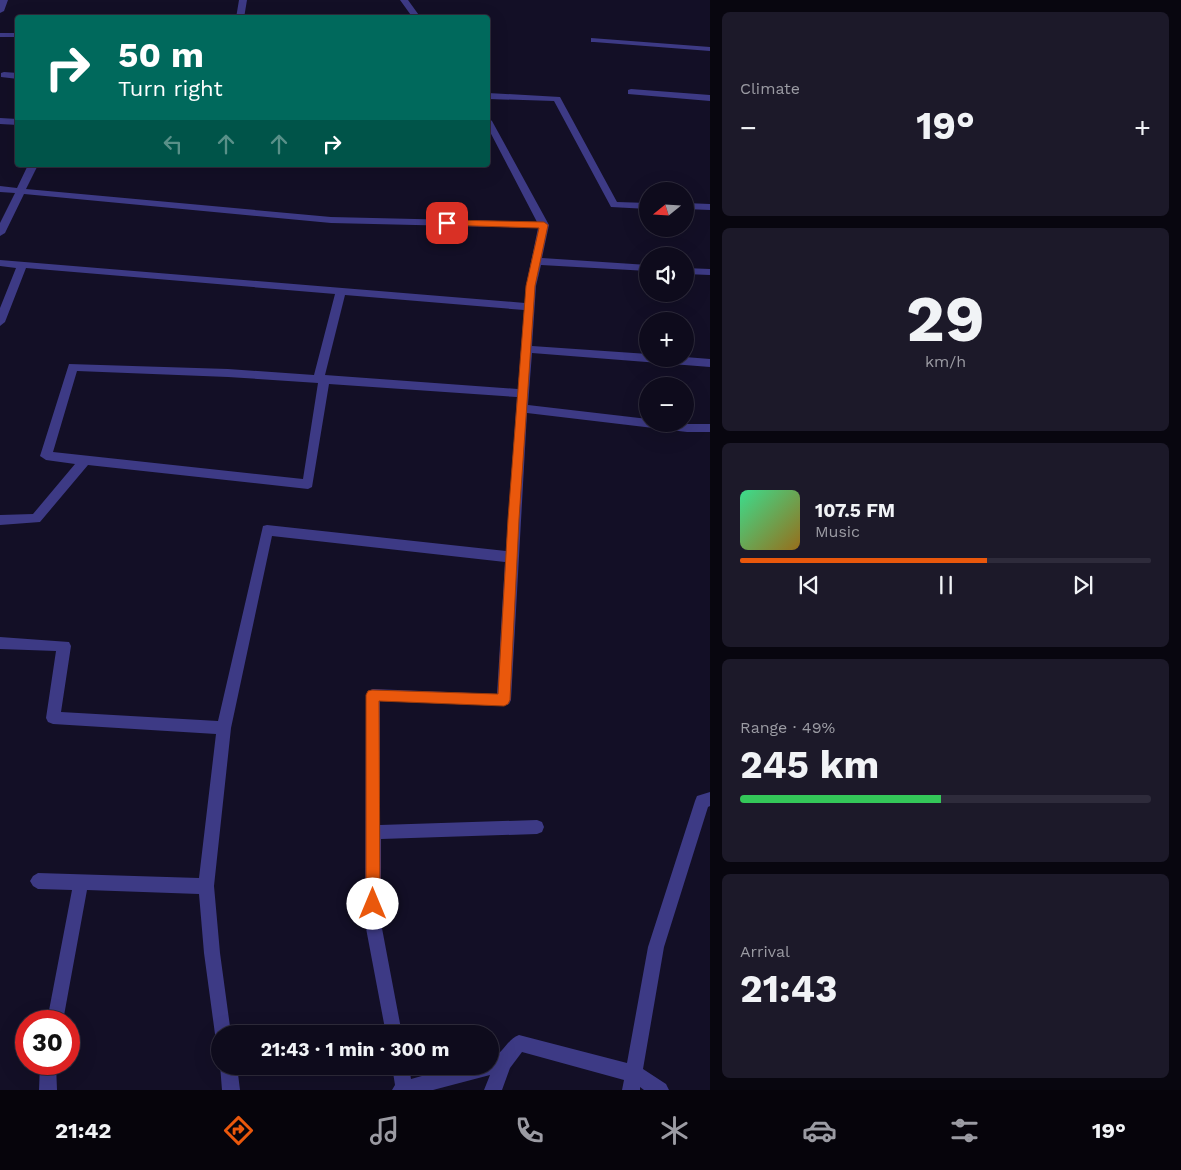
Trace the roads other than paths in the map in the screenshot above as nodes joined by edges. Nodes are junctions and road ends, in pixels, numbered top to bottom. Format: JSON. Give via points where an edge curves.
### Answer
{"nodes":[{"id":1,"x":4,"y":0,"type":"edge"},
{"id":2,"x":243,"y":0,"type":"edge"},
{"id":3,"x":404,"y":0,"type":"edge"},
{"id":4,"x":0,"y":11,"type":"edge"},
{"id":5,"x":240,"y":15,"type":"edge"},
{"id":6,"x":415,"y":15,"type":"edge"},
{"id":7,"x":0,"y":35,"type":"edge"},
{"id":8,"x":15,"y":36,"type":"edge"},
{"id":9,"x":594,"y":40,"type":"dead end"},
{"id":10,"x":710,"y":49,"type":"edge"},
{"id":11,"x":4,"y":75,"type":"dead end"},
{"id":12,"x":15,"y":76,"type":"edge"},
{"id":13,"x":631,"y":92,"type":"dead end"},
{"id":14,"x":490,"y":96,"type":"edge"},
{"id":15,"x":710,"y":98,"type":"edge"},
{"id":16,"x":0,"y":121,"type":"edge"},
{"id":17,"x":15,"y":122,"type":"edge"},
{"id":18,"x":490,"y":126,"type":"edge"},
{"id":19,"x":32,"y":167,"type":"edge"},
{"id":20,"x":0,"y":189,"type":"edge"},
{"id":21,"x":21,"y":191,"type":"junction"},
{"id":22,"x":639,"y":206,"type":"edge"},
{"id":23,"x":694,"y":206,"type":"edge"},
{"id":24,"x":710,"y":207,"type":"edge"},
{"id":25,"x":544,"y":225,"type":"junction"},
{"id":26,"x":0,"y":233,"type":"edge"},
{"id":27,"x":536,"y":261,"type":"junction"},
{"id":28,"x":0,"y":263,"type":"edge"},
{"id":29,"x":22,"y":265,"type":"junction"},
{"id":30,"x":639,"y":267,"type":"edge"},
{"id":31,"x":694,"y":271,"type":"edge"},
{"id":32,"x":710,"y":272,"type":"edge"},
{"id":33,"x":341,"y":291,"type":"junction"},
{"id":34,"x":529,"y":307,"type":"junction"},
{"id":35,"x":0,"y":322,"type":"edge"},
{"id":36,"x":526,"y":349,"type":"junction"},
{"id":37,"x":639,"y":357,"type":"edge"},
{"id":38,"x":694,"y":362,"type":"edge"},
{"id":39,"x":710,"y":363,"type":"edge"},
{"id":40,"x":321,"y":379,"type":"junction"},
{"id":41,"x":522,"y":393,"type":"junction"},
{"id":42,"x":521,"y":408,"type":"junction"},
{"id":43,"x":639,"y":422,"type":"edge"},
{"id":44,"x":694,"y":428,"type":"edge"},
{"id":45,"x":710,"y":428,"type":"edge"},
{"id":46,"x":85,"y":460,"type":"junction"},
{"id":47,"x":0,"y":520,"type":"edge"},
{"id":48,"x":512,"y":557,"type":"junction"},
{"id":49,"x":0,"y":643,"type":"edge"},
{"id":50,"x":224,"y":728,"type":"junction"},
{"id":51,"x":710,"y":799,"type":"edge"},
{"id":52,"x":537,"y":826,"type":"dead end"},
{"id":53,"x":373,"y":832,"type":"junction"},
{"id":54,"x":38,"y":880,"type":"dead end"},
{"id":55,"x":81,"y":882,"type":"junction"},
{"id":56,"x":206,"y":886,"type":"junction"},
{"id":57,"x":57,"y":1010,"type":"edge"},
{"id":58,"x":222,"y":1025,"type":"edge"},
{"id":59,"x":392,"y":1025,"type":"edge"},
{"id":60,"x":503,"y":1063,"type":"junction"},
{"id":61,"x":48,"y":1075,"type":"edge"},
{"id":62,"x":229,"y":1075,"type":"edge"},
{"id":63,"x":401,"y":1075,"type":"edge"},
{"id":64,"x":633,"y":1082,"type":"edge"},
{"id":65,"x":48,"y":1090,"type":"edge"},
{"id":66,"x":231,"y":1090,"type":"edge"},
{"id":67,"x":403,"y":1090,"type":"edge"},
{"id":68,"x":493,"y":1090,"type":"edge"},
{"id":69,"x":660,"y":1090,"type":"edge"}],
"edges":[{"from":1,"to":4,"type":"street"},
{"from":2,"to":5,"type":"street"},
{"from":3,"to":6,"type":"street"},
{"from":7,"to":8,"type":"street"},
{"from":9,"to":10,"type":"street"},
{"from":11,"to":12,"type":"street"},
{"from":13,"to":15,"type":"street"},
{"from":14,"to":22,"type":"street","via":[[557,99],[614,205]]},
{"from":16,"to":17,"type":"street"},
{"from":18,"to":25,"type":"street"},
{"from":19,"to":21,"type":"street"},
{"from":20,"to":21,"type":"street"},
{"from":21,"to":25,"type":"street","via":[[331,220]]},
{"from":21,"to":26,"type":"street"},
{"from":23,"to":24,"type":"street"},
{"from":25,"to":27,"type":"street"},
{"from":27,"to":30,"type":"street"},
{"from":27,"to":34,"type":"street"},
{"from":28,"to":29,"type":"street"},
{"from":29,"to":33,"type":"street"},
{"from":29,"to":35,"type":"street"},
{"from":31,"to":32,"type":"street"},
{"from":33,"to":34,"type":"street"},
{"from":33,"to":40,"type":"street"},
{"from":34,"to":36,"type":"street"},
{"from":36,"to":37,"type":"street"},
{"from":36,"to":41,"type":"street"},
{"from":38,"to":39,"type":"street"},
{"from":40,"to":41,"type":"street"},
{"from":40,"to":46,"type":"street","via":[[308,484]]},
{"from":40,"to":46,"type":"street","via":[[73,367],[46,456]]},
{"from":41,"to":42,"type":"street"},
{"from":42,"to":43,"type":"street"},
{"from":42,"to":48,"type":"street"},
{"from":44,"to":45,"type":"street"},
{"from":46,"to":47,"type":"street","via":[[36,519]]},
{"from":48,"to":50,"type":"street","via":[[267,530]]},
{"from":48,"to":53,"type":"street","via":[[504,700],[372,695]]},
{"from":49,"to":50,"type":"street","via":[[64,646],[53,718]]},
{"from":50,"to":56,"type":"street"},
{"from":51,"to":64,"type":"street","via":[[702,801],[656,947]]},
{"from":52,"to":53,"type":"street"},
{"from":53,"to":59,"type":"street","via":[[373,922]]},
{"from":54,"to":55,"type":"street"},
{"from":55,"to":56,"type":"street"},
{"from":55,"to":57,"type":"street"},
{"from":56,"to":58,"type":"street"},
{"from":60,"to":64,"type":"street","via":[[519,1043]]},
{"from":60,"to":67,"type":"street"},
{"from":60,"to":68,"type":"street"},
{"from":61,"to":65,"type":"street"},
{"from":62,"to":66,"type":"street"},
{"from":63,"to":67,"type":"street"},
{"from":64,"to":69,"type":"street"}]}
